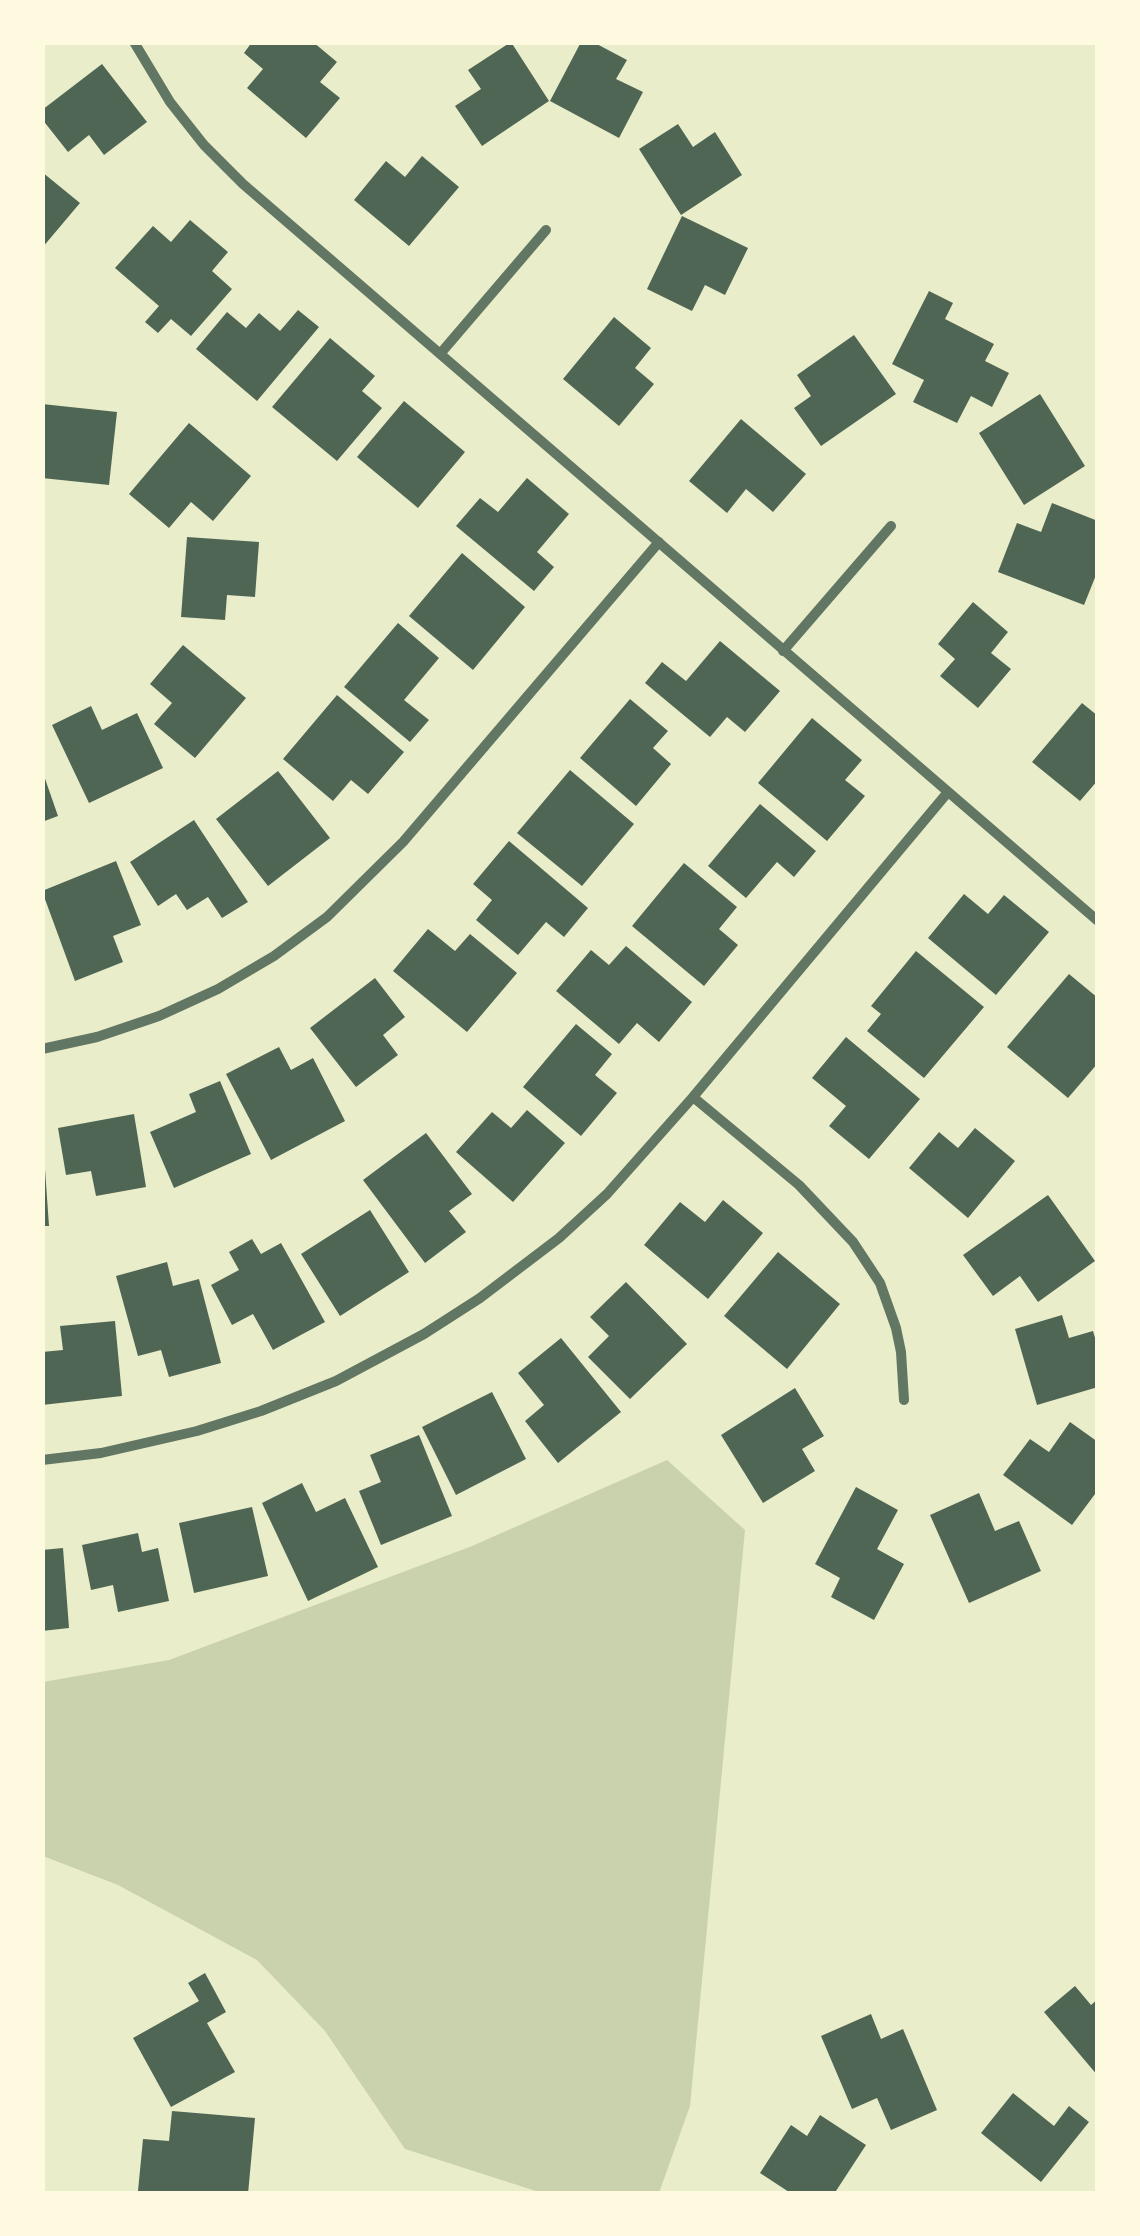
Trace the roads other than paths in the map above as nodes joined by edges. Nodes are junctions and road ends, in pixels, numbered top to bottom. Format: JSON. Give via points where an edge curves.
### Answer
{"nodes":[{"id":1,"x":134,"y":42,"type":"edge"},
{"id":2,"x":546,"y":230,"type":"dead end"},
{"id":3,"x":440,"y":354,"type":"junction"},
{"id":4,"x":891,"y":526,"type":"dead end"},
{"id":5,"x":659,"y":542,"type":"junction"},
{"id":6,"x":784,"y":651,"type":"junction"},
{"id":7,"x":948,"y":792,"type":"junction"},
{"id":8,"x":1098,"y":921,"type":"edge"},
{"id":9,"x":42,"y":1049,"type":"edge"},
{"id":10,"x":693,"y":1098,"type":"junction"},
{"id":11,"x":904,"y":1400,"type":"dead end"},
{"id":12,"x":42,"y":1460,"type":"edge"}],
"edges":[{"from":1,"to":3,"type":"street","via":[[204,145]]},
{"from":2,"to":3,"type":"street"},
{"from":3,"to":5,"type":"street"},
{"from":4,"to":6,"type":"street"},
{"from":5,"to":6,"type":"street"},
{"from":5,"to":9,"type":"street","via":[[402,842],[326,916],[218,989],[159,1016]]},
{"from":6,"to":7,"type":"street"},
{"from":7,"to":8,"type":"street"},
{"from":7,"to":10,"type":"street"},
{"from":10,"to":11,"type":"street","via":[[800,1185],[853,1242],[880,1283],[896,1328]]},
{"from":10,"to":12,"type":"street","via":[[559,1238],[424,1334],[261,1411],[101,1453]]}]}
